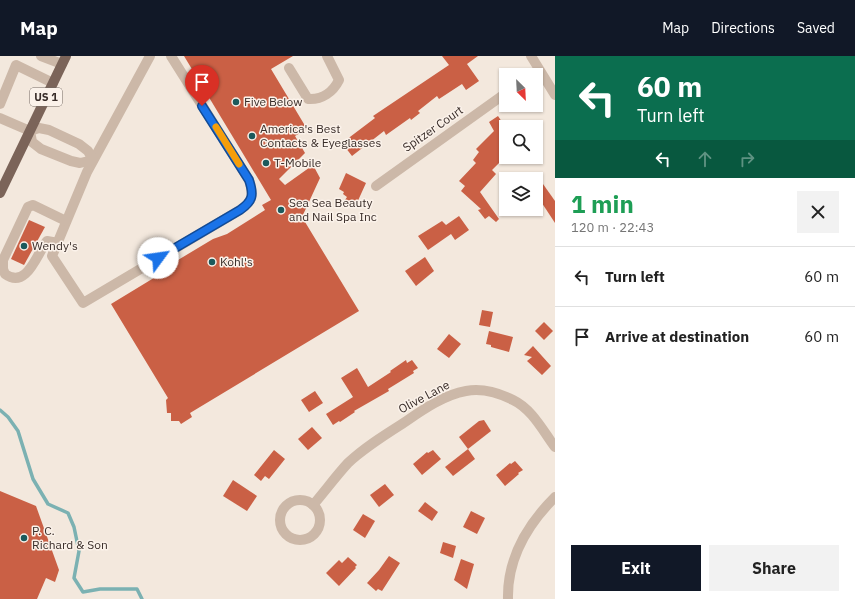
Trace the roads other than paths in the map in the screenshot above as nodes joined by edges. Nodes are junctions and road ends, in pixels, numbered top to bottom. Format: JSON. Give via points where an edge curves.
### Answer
{"nodes":[{"id":1,"x":41,"y":56,"type":"edge"},
{"id":2,"x":150,"y":56,"type":"edge"},
{"id":3,"x":172,"y":56,"type":"edge"},
{"id":4,"x":327,"y":56,"type":"edge"},
{"id":5,"x":531,"y":56,"type":"edge"},
{"id":6,"x":64,"y":60,"type":"edge"},
{"id":7,"x":289,"y":68,"type":"dead end"},
{"id":8,"x":534,"y":68,"type":"edge"},
{"id":9,"x":543,"y":81,"type":"edge"},
{"id":10,"x":53,"y":83,"type":"junction"},
{"id":11,"x":555,"y":95,"type":"edge"},
{"id":12,"x":499,"y":98,"type":"edge"},
{"id":13,"x":0,"y":104,"type":"edge"},
{"id":14,"x":0,"y":118,"type":"edge"},
{"id":15,"x":30,"y":131,"type":"junction"},
{"id":16,"x":93,"y":160,"type":"junction"},
{"id":17,"x":376,"y":186,"type":"dead end"},
{"id":18,"x":1,"y":191,"type":"edge"},
{"id":19,"x":66,"y":221,"type":"junction"},
{"id":20,"x":58,"y":243,"type":"junction"},
{"id":21,"x":555,"y":447,"type":"edge"},
{"id":22,"x":555,"y":497,"type":"edge"},
{"id":23,"x":313,"y":505,"type":"dead end"},
{"id":24,"x":508,"y":599,"type":"edge"}],
"edges":[{"from":1,"to":6,"type":"street"},
{"from":2,"to":16,"type":"street"},
{"from":3,"to":20,"type":"street","via":[[249,180],[252,198],[248,205],[83,302],[52,256]]},
{"from":4,"to":7,"type":"street","via":[[339,80],[335,89],[316,100],[308,99]]},
{"from":5,"to":8,"type":"street"},
{"from":6,"to":10,"type":"main road","number":"US 1"},
{"from":9,"to":11,"type":"street"},
{"from":10,"to":13,"type":"street","via":[[16,65]]},
{"from":10,"to":15,"type":"main road","number":"US 1"},
{"from":12,"to":17,"type":"street","name":"Spitzer Court"},
{"from":14,"to":15,"type":"street"},
{"from":15,"to":16,"type":"street","via":[[39,128],[50,130],[79,144],[88,151]]},
{"from":15,"to":16,"type":"street","via":[[32,142],[40,149],[80,163]]},
{"from":15,"to":18,"type":"main road","number":"US 1"},
{"from":16,"to":19,"type":"street"},
{"from":19,"to":20,"type":"street"},
{"from":19,"to":20,"type":"street","via":[[33,205],[28,207],[3,260],[3,269],[14,278],[20,277],[28,272],[47,241]]},
{"from":21,"to":23,"type":"street","name":"Olive Lane","via":[[530,413],[514,400],[491,392],[467,390],[423,410],[375,441],[348,464]]},
{"from":22,"to":24,"type":"street","via":[[535,518],[518,546],[510,572]]}]}
